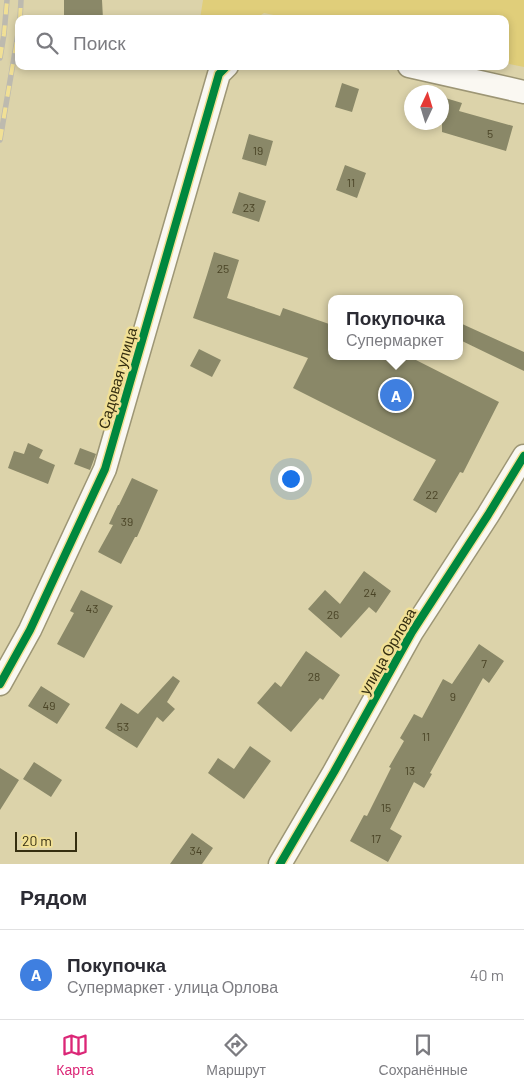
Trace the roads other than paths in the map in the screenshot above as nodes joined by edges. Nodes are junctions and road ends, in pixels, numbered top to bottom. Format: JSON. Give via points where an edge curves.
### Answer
{"nodes":[{"id":1,"x":223,"y":70,"type":"edge"},
{"id":2,"x":427,"y":70,"type":"edge"},
{"id":3,"x":524,"y":92,"type":"edge"},
{"id":4,"x":524,"y":456,"type":"edge"},
{"id":5,"x":0,"y":684,"type":"edge"},
{"id":6,"x":280,"y":864,"type":"edge"}],
"edges":[{"from":1,"to":5,"type":"street","name":"Садовая улица","via":[[219,74],[105,470],[30,630]]},
{"from":2,"to":3,"type":"street"},
{"from":4,"to":6,"type":"street","name":"улица Орлова","via":[[412,632]]}]}
